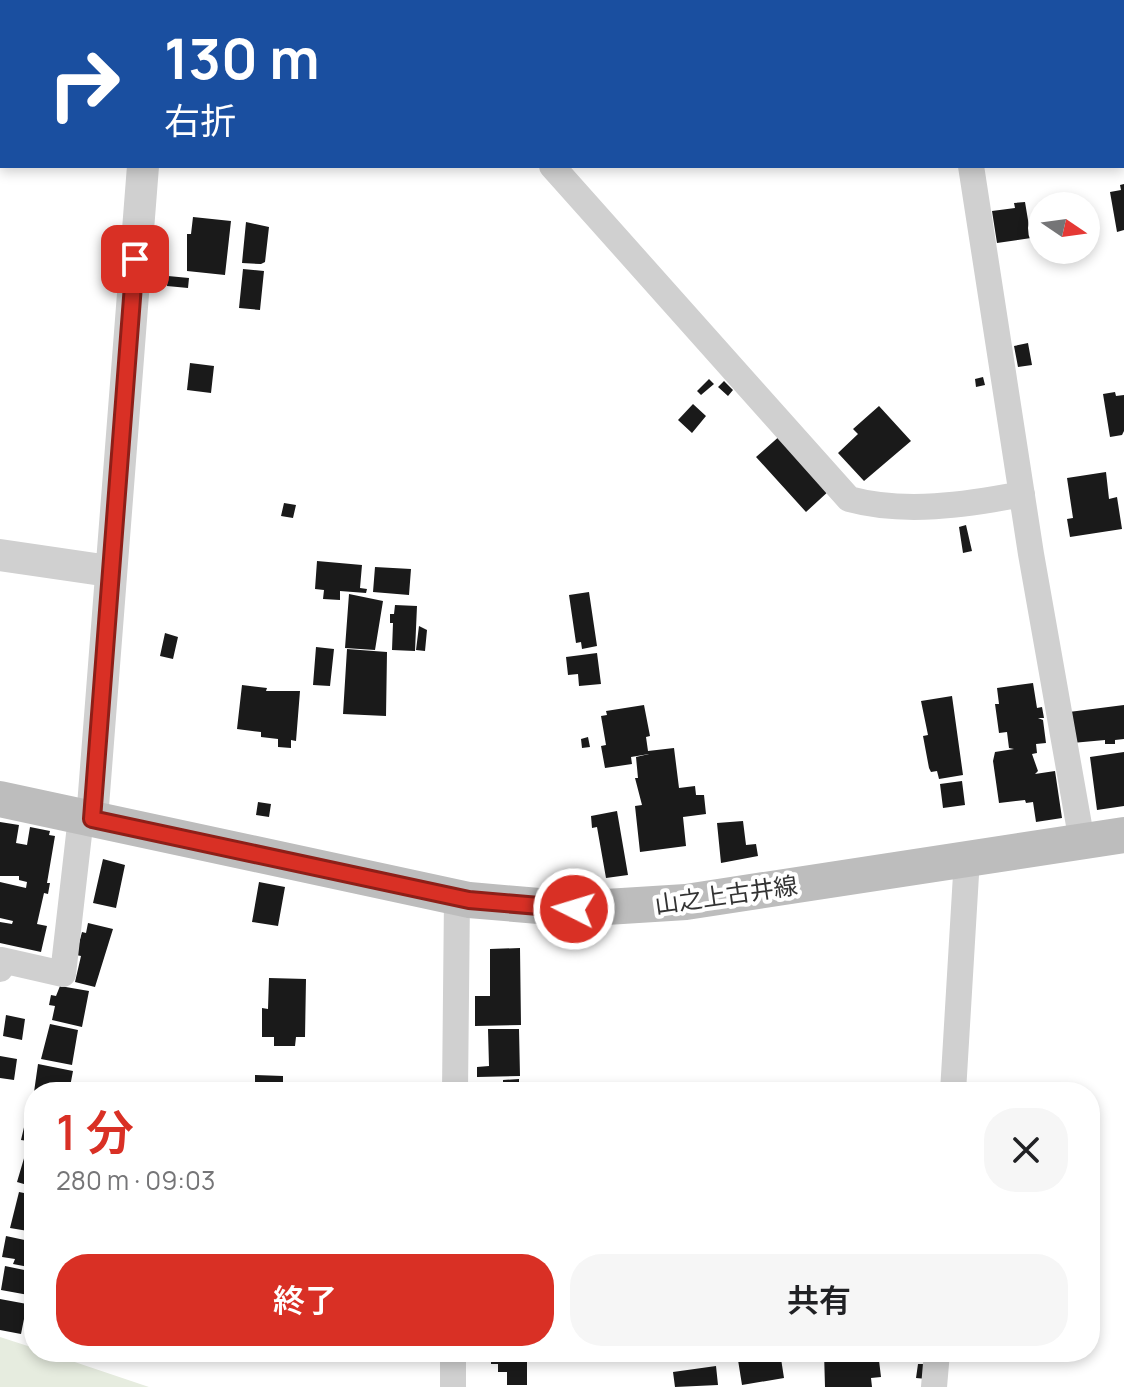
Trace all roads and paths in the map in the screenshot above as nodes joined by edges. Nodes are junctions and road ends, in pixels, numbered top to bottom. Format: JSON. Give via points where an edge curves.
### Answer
{"nodes":[{"id":1,"x":143,"y":168,"type":"edge"},
{"id":2,"x":554,"y":168,"type":"edge"},
{"id":3,"x":971,"y":168,"type":"edge"},
{"id":4,"x":1022,"y":494,"type":"junction"},
{"id":5,"x":0,"y":555,"type":"edge"},
{"id":6,"x":109,"y":571,"type":"junction"},
{"id":7,"x":0,"y":799,"type":"edge"},
{"id":8,"x":87,"y":818,"type":"junction"},
{"id":9,"x":1124,"y":835,"type":"edge"},
{"id":10,"x":1082,"y":842,"type":"junction"},
{"id":11,"x":967,"y":858,"type":"junction"},
{"id":12,"x":457,"y":898,"type":"junction"},
{"id":13,"x":0,"y":969,"type":"edge"},
{"id":14,"x":455,"y":1082,"type":"edge"},
{"id":15,"x":954,"y":1082,"type":"edge"},
{"id":16,"x":453,"y":1362,"type":"edge"},
{"id":17,"x":936,"y":1362,"type":"edge"},
{"id":18,"x":453,"y":1387,"type":"edge"},
{"id":19,"x":934,"y":1387,"type":"edge"}],
"edges":[{"from":1,"to":6,"type":"street"},
{"from":2,"to":4,"type":"street","via":[[849,499],[882,508]]},
{"from":3,"to":4,"type":"street"},
{"from":4,"to":10,"type":"street"},
{"from":5,"to":6,"type":"street"},
{"from":6,"to":8,"type":"street"},
{"from":7,"to":8,"type":"main road","name":"山之上古井線"},
{"from":8,"to":12,"type":"main road","name":"山之上古井線"},
{"from":8,"to":13,"type":"street","via":[[63,974],[1,960]]},
{"from":9,"to":10,"type":"main road","name":"山之上古井線"},
{"from":10,"to":11,"type":"main road","name":"山之上古井線"},
{"from":11,"to":12,"type":"main road","name":"山之上古井線","via":[[686,902],[574,909]]},
{"from":11,"to":15,"type":"street"},
{"from":12,"to":14,"type":"street"},
{"from":16,"to":18,"type":"street"},
{"from":17,"to":19,"type":"street"}]}
